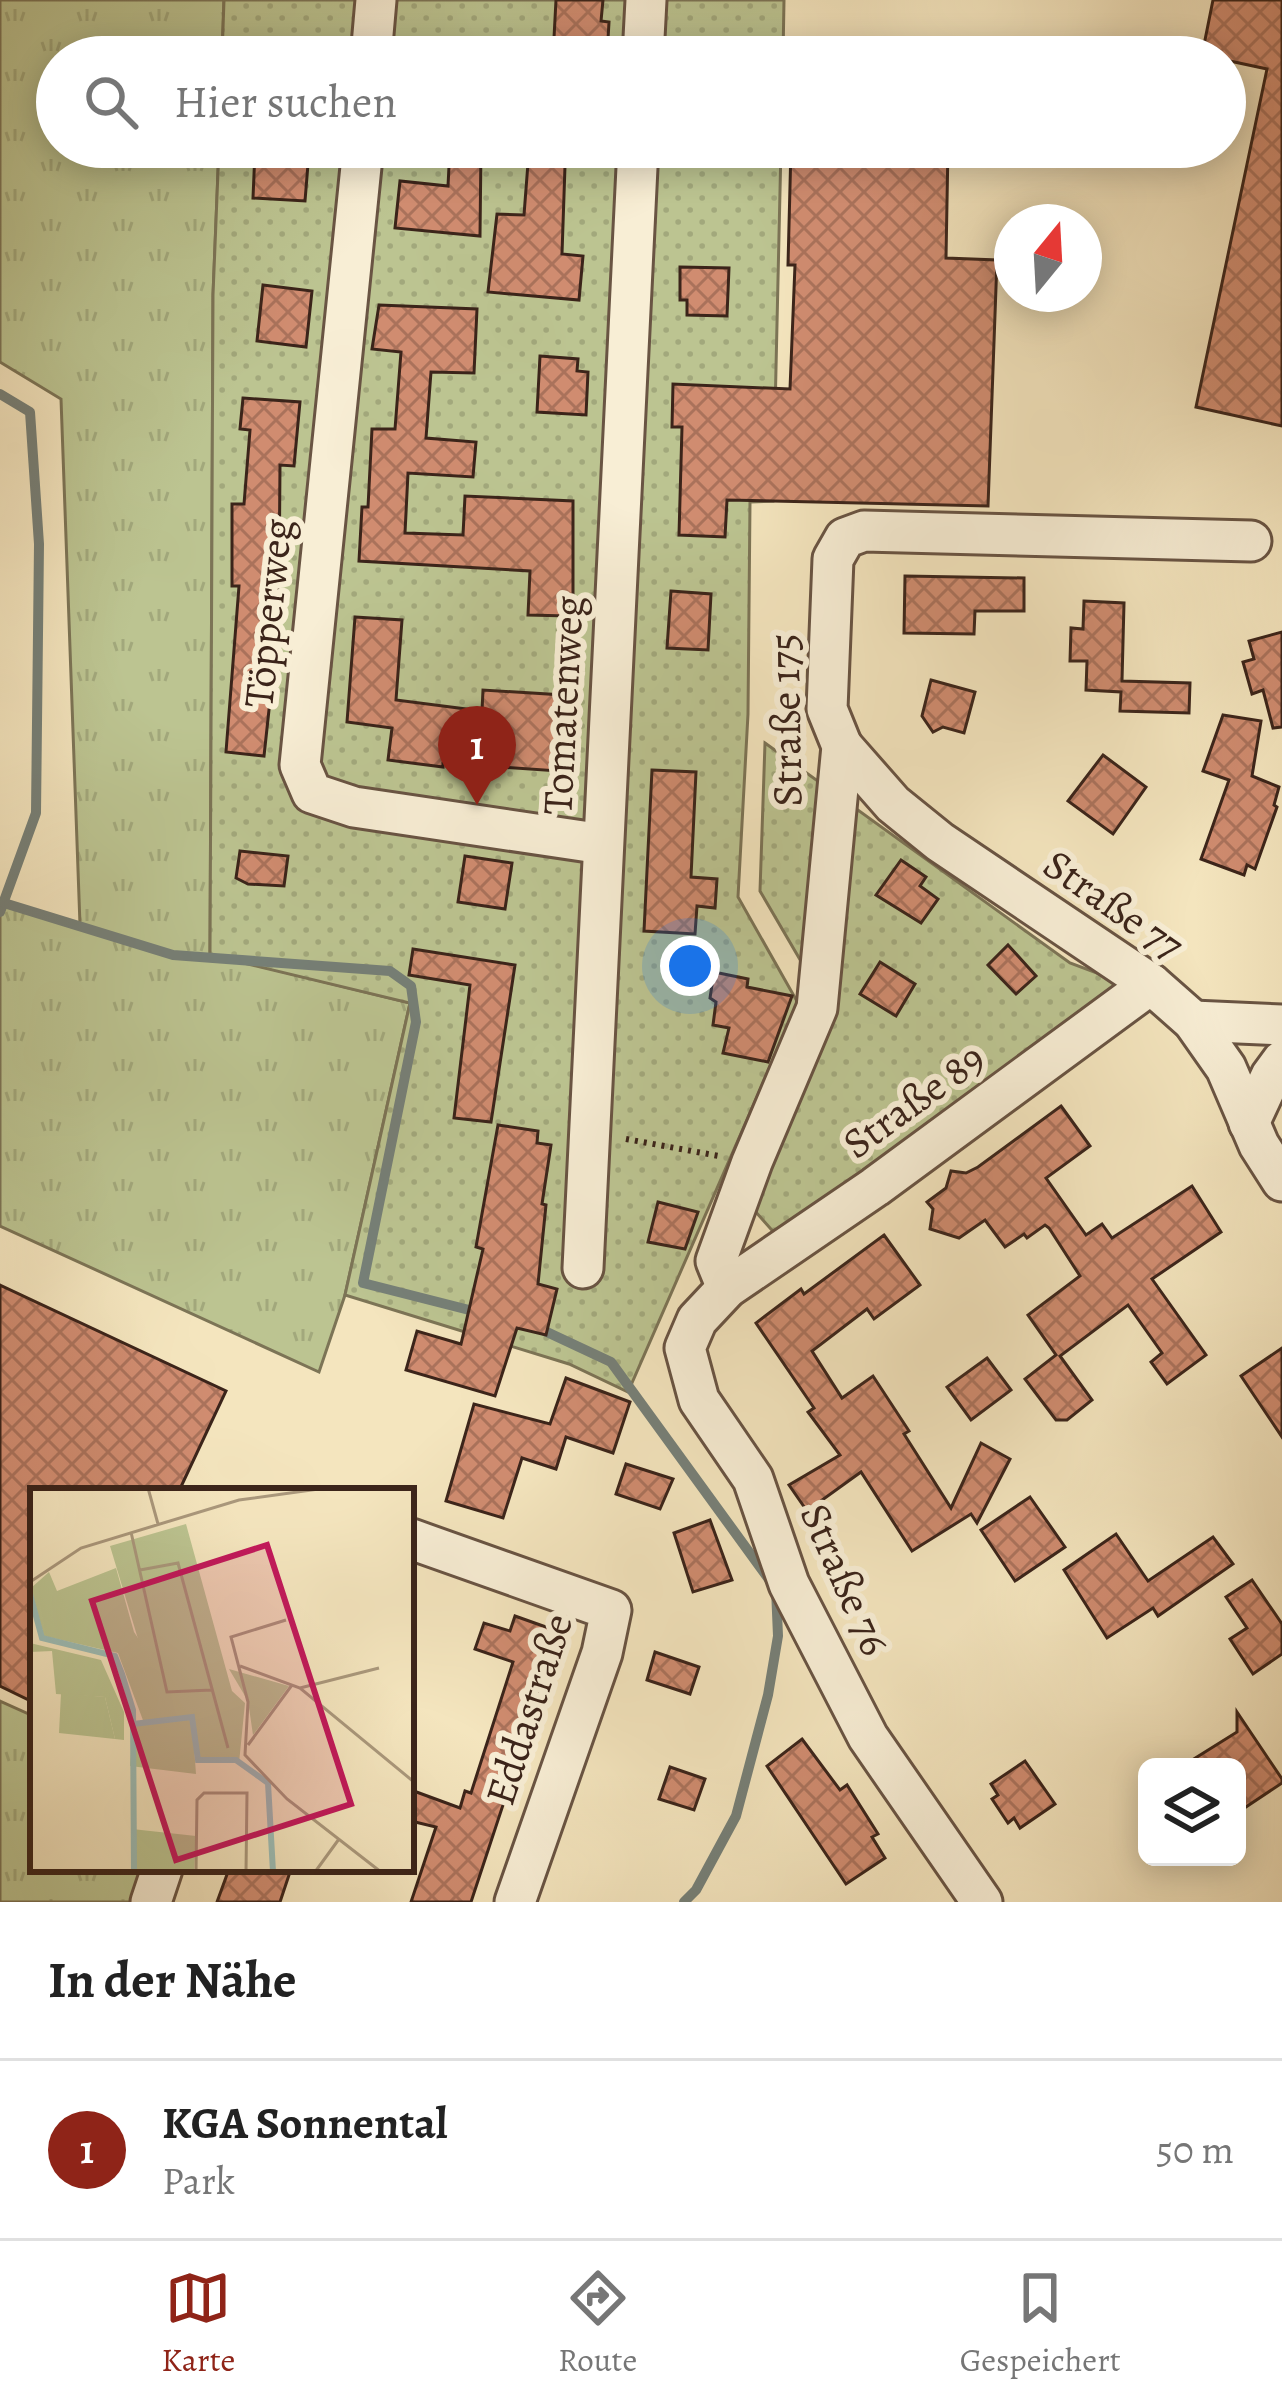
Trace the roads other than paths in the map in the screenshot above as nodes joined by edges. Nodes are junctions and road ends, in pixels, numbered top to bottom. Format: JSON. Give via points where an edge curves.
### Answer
{"nodes":[{"id":1,"x":376,"y":0,"type":"edge"},
{"id":2,"x":646,"y":0,"type":"edge"},
{"id":3,"x":373,"y":36,"type":"edge"},
{"id":4,"x":644,"y":36,"type":"edge"},
{"id":5,"x":361,"y":168,"type":"edge"},
{"id":6,"x":637,"y":168,"type":"edge"},
{"id":7,"x":1251,"y":541,"type":"dead end"},
{"id":8,"x":842,"y":746,"type":"junction"},
{"id":9,"x":603,"y":844,"type":"junction"},
{"id":10,"x":1151,"y":984,"type":"junction"},
{"id":11,"x":1193,"y":1021,"type":"junction"},
{"id":12,"x":1282,"y":1025,"type":"edge"},
{"id":13,"x":1282,"y":1061,"type":"edge"},
{"id":14,"x":1250,"y":1123,"type":"junction"},
{"id":15,"x":1282,"y":1180,"type":"edge"},
{"id":16,"x":583,"y":1268,"type":"dead end"},
{"id":17,"x":728,"y":1288,"type":"junction"},
{"id":18,"x":414,"y":1540,"type":"edge"},
{"id":19,"x":161,"y":1872,"type":"edge"},
{"id":20,"x":151,"y":1902,"type":"edge"},
{"id":21,"x":515,"y":1902,"type":"edge"},
{"id":22,"x":982,"y":1902,"type":"edge"}],
"edges":[{"from":1,"to":3,"type":"street"},
{"from":2,"to":4,"type":"street"},
{"from":5,"to":9,"type":"street","name":"Töpperweg","via":[[300,765],[312,793],[354,807]]},
{"from":6,"to":9,"type":"street","name":"Tomatenweg"},
{"from":7,"to":8,"type":"street","name":"Straße 175","via":[[864,530],[844,538],[833,559],[827,710]]},
{"from":8,"to":10,"type":"street","name":"Straße 77","via":[[940,842]]},
{"from":8,"to":17,"type":"street","name":"Straße 175","via":[[818,1008],[716,1261]]},
{"from":9,"to":16,"type":"street","name":"Tomatenweg"},
{"from":10,"to":11,"type":"street","name":"Straße 77"},
{"from":10,"to":17,"type":"street","name":"Straße 89"},
{"from":11,"to":12,"type":"street"},
{"from":11,"to":14,"type":"street","name":"Straße 77"},
{"from":13,"to":14,"type":"street"},
{"from":14,"to":15,"type":"street","name":"Straße 77"},
{"from":17,"to":22,"type":"street","name":"Straße 76","via":[[697,1320],[685,1348],[699,1400],[753,1479],[789,1584],[868,1737]]},
{"from":18,"to":21,"type":"street","name":"Eddastraße","via":[[611,1610]]},
{"from":19,"to":20,"type":"street"}]}
